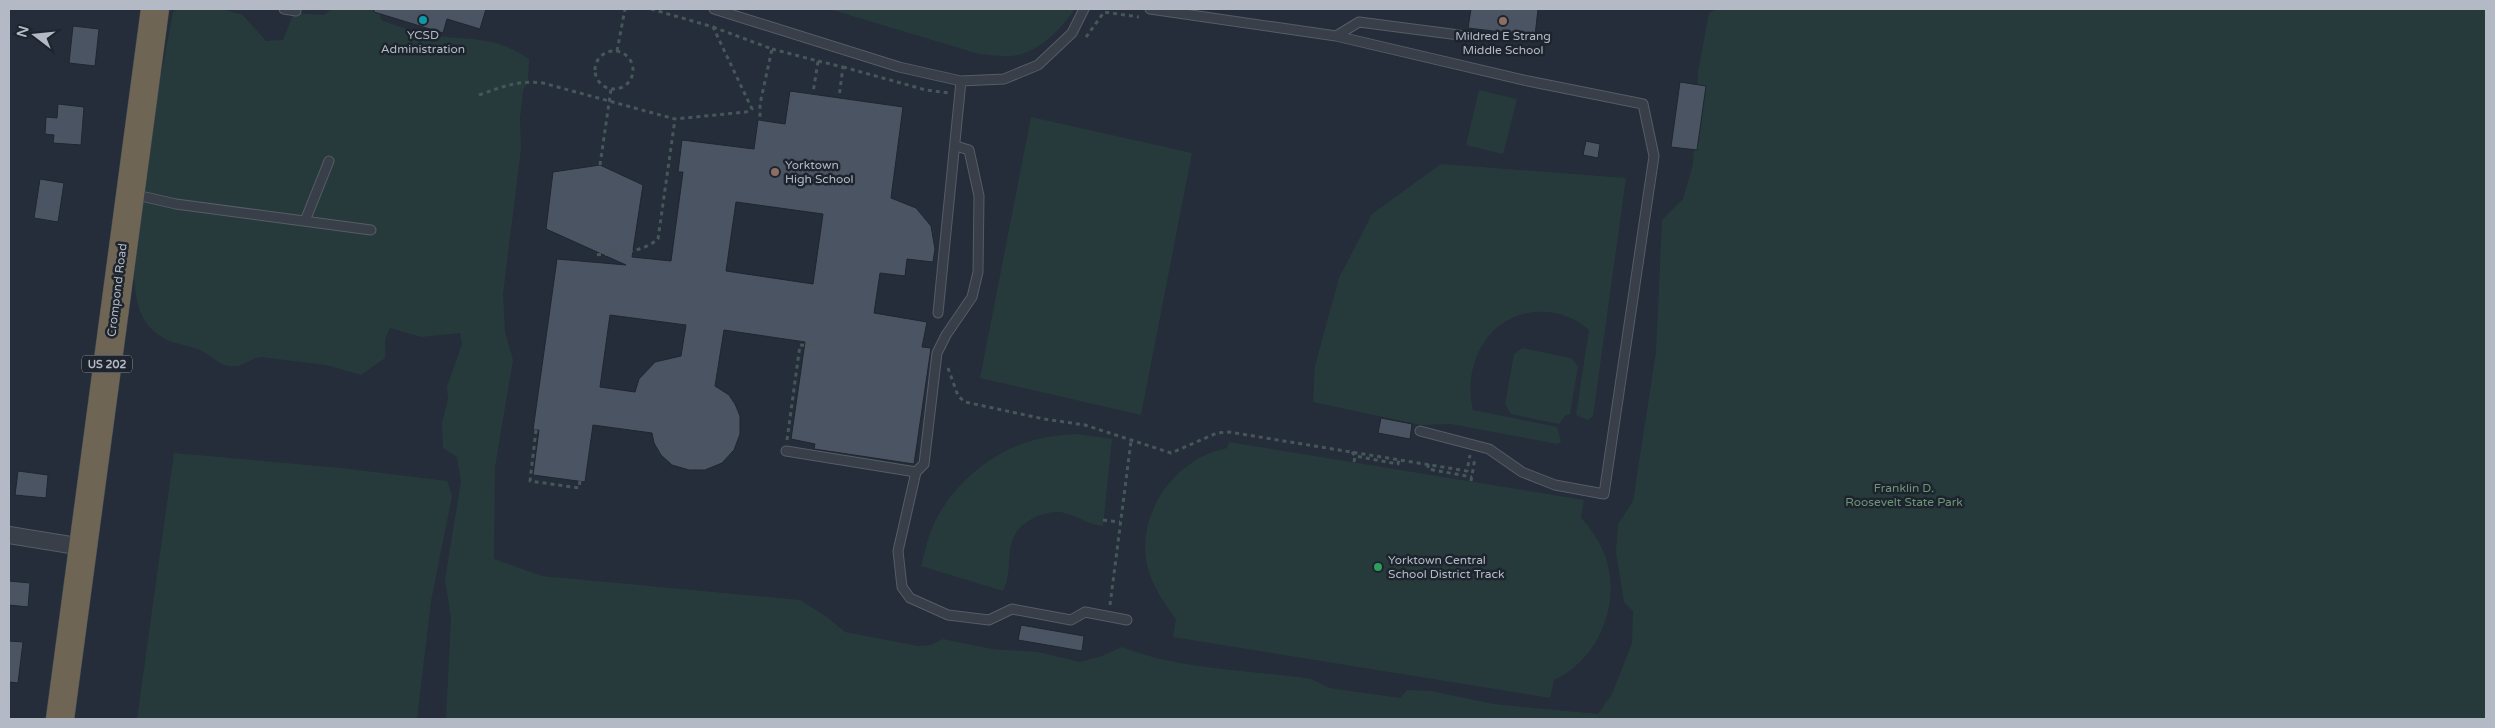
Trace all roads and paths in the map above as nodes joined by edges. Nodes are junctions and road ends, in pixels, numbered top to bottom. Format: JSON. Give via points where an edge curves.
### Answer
{"nodes":[{"id":1,"x":155,"y":9,"type":"edge"},
{"id":2,"x":284,"y":9,"type":"edge"},
{"id":3,"x":625,"y":9,"type":"edge"},
{"id":4,"x":651,"y":9,"type":"edge"},
{"id":5,"x":714,"y":9,"type":"edge"},
{"id":6,"x":1084,"y":9,"type":"edge"},
{"id":7,"x":1150,"y":9,"type":"edge"},
{"id":8,"x":1104,"y":10,"type":"edge"},
{"id":9,"x":296,"y":11,"type":"dead end"},
{"id":10,"x":1141,"y":17,"type":"dead end"},
{"id":11,"x":713,"y":27,"type":"junction"},
{"id":12,"x":1336,"y":36,"type":"junction"},
{"id":13,"x":1459,"y":36,"type":"dead end"},
{"id":14,"x":1085,"y":39,"type":"dead end"},
{"id":15,"x":772,"y":49,"type":"junction"},
{"id":16,"x":617,"y":51,"type":"junction"},
{"id":17,"x":818,"y":61,"type":"junction"},
{"id":18,"x":961,"y":81,"type":"junction"},
{"id":19,"x":611,"y":88,"type":"junction"},
{"id":20,"x":813,"y":93,"type":"dead end"},
{"id":21,"x":479,"y":95,"type":"dead end"},
{"id":22,"x":839,"y":97,"type":"dead end"},
{"id":23,"x":609,"y":101,"type":"junction"},
{"id":24,"x":760,"y":104,"type":"junction"},
{"id":25,"x":752,"y":109,"type":"junction"},
{"id":26,"x":675,"y":119,"type":"junction"},
{"id":27,"x":760,"y":121,"type":"dead end"},
{"id":28,"x":956,"y":146,"type":"junction"},
{"id":29,"x":330,"y":161,"type":"dead end"},
{"id":30,"x":600,"y":165,"type":"dead end"},
{"id":31,"x":130,"y":194,"type":"junction"},
{"id":32,"x":305,"y":221,"type":"junction"},
{"id":33,"x":371,"y":230,"type":"dead end"},
{"id":34,"x":594,"y":255,"type":"dead end"},
{"id":35,"x":938,"y":313,"type":"dead end"},
{"id":36,"x":812,"y":346,"type":"dead end"},
{"id":37,"x":937,"y":353,"type":"junction"},
{"id":38,"x":536,"y":430,"type":"dead end"},
{"id":39,"x":1420,"y":431,"type":"dead end"},
{"id":40,"x":1131,"y":442,"type":"junction"},
{"id":41,"x":786,"y":451,"type":"joint"},
{"id":42,"x":1352,"y":452,"type":"junction"},
{"id":43,"x":1355,"y":456,"type":"junction"},
{"id":44,"x":1399,"y":459,"type":"junction"},
{"id":45,"x":1354,"y":462,"type":"dead end"},
{"id":46,"x":1428,"y":464,"type":"junction"},
{"id":47,"x":916,"y":472,"type":"junction"},
{"id":48,"x":1472,"y":477,"type":"junction"},
{"id":49,"x":580,"y":481,"type":"dead end"},
{"id":50,"x":1471,"y":481,"type":"dead end"},
{"id":51,"x":1103,"y":520,"type":"dead end"},
{"id":52,"x":1120,"y":522,"type":"junction"},
{"id":53,"x":9,"y":535,"type":"edge"},
{"id":54,"x":83,"y":547,"type":"junction"},
{"id":55,"x":1109,"y":616,"type":"junction"},
{"id":56,"x":1128,"y":620,"type":"dead end"},
{"id":57,"x":60,"y":719,"type":"edge"}],
"edges":[{"from":1,"to":31,"type":"highway","name":"Crompond Road","number":"US 202"},
{"from":2,"to":9,"type":"lane"},
{"from":3,"to":16,"type":"path"},
{"from":4,"to":11,"type":"path"},
{"from":5,"to":18,"type":"lane","via":[[899,67]]},
{"from":6,"to":18,"type":"lane","via":[[1072,33],[1038,65],[1004,79]]},
{"from":7,"to":12,"type":"lane"},
{"from":8,"to":10,"type":"path"},
{"from":8,"to":14,"type":"path"},
{"from":11,"to":15,"type":"path"},
{"from":11,"to":25,"type":"path"},
{"from":12,"to":13,"type":"lane","via":[[1359,22]]},
{"from":12,"to":39,"type":"lane","via":[[1643,104],[1645,112],[1654,156],[1604,494],[1555,484],[1522,472],[1489,449]]},
{"from":15,"to":17,"type":"path"},
{"from":15,"to":24,"type":"path"},
{"from":16,"to":19,"type":"path","via":[[630,59],[632,74],[625,85]]},
{"from":16,"to":19,"type":"path","via":[[603,54],[595,67],[597,79]]},
{"from":17,"to":20,"type":"path"},
{"from":17,"to":22,"type":"path","via":[[843,68]]},
{"from":18,"to":28,"type":"lane"},
{"from":19,"to":23,"type":"path"},
{"from":21,"to":23,"type":"path","via":[[516,82],[528,82]]},
{"from":23,"to":26,"type":"path"},
{"from":23,"to":30,"type":"path"},
{"from":24,"to":25,"type":"path"},
{"from":24,"to":27,"type":"path"},
{"from":25,"to":26,"type":"path"},
{"from":26,"to":34,"type":"path","via":[[658,238],[650,246],[630,252]]},
{"from":28,"to":35,"type":"lane"},
{"from":28,"to":37,"type":"lane","via":[[969,150],[979,196],[978,272],[972,297]]},
{"from":29,"to":32,"type":"lane"},
{"from":31,"to":32,"type":"lane","via":[[176,204]]},
{"from":31,"to":54,"type":"highway","name":"Crompond Road","number":"US 202"},
{"from":32,"to":33,"type":"lane"},
{"from":36,"to":41,"type":"path","via":[[800,345]]},
{"from":37,"to":40,"type":"path","via":[[944,355],[958,396],[965,402],[1086,425],[1119,434]]},
{"from":37,"to":47,"type":"lane","via":[[924,464]]},
{"from":38,"to":49,"type":"path","via":[[530,481],[579,488]]},
{"from":40,"to":42,"type":"path","via":[[1171,453],[1217,433],[1229,432]]},
{"from":40,"to":52,"type":"path"},
{"from":41,"to":47,"type":"lane"},
{"from":42,"to":43,"type":"path"},
{"from":42,"to":44,"type":"path"},
{"from":43,"to":44,"type":"path","via":[[1398,464]]},
{"from":43,"to":45,"type":"path"},
{"from":44,"to":46,"type":"path"},
{"from":46,"to":48,"type":"path","via":[[1428,469]]},
{"from":46,"to":48,"type":"path","via":[[1467,471],[1470,451],[1476,452]]},
{"from":47,"to":55,"type":"lane","via":[[898,552],[902,588],[910,598],[948,615],[989,620],[1012,609],[1071,620],[1085,612]]},
{"from":48,"to":50,"type":"path"},
{"from":51,"to":52,"type":"path"},
{"from":52,"to":55,"type":"path"},
{"from":53,"to":54,"type":"street"},
{"from":54,"to":57,"type":"highway","name":"Crompond Road","number":"US 202"},
{"from":55,"to":56,"type":"lane"}]}
